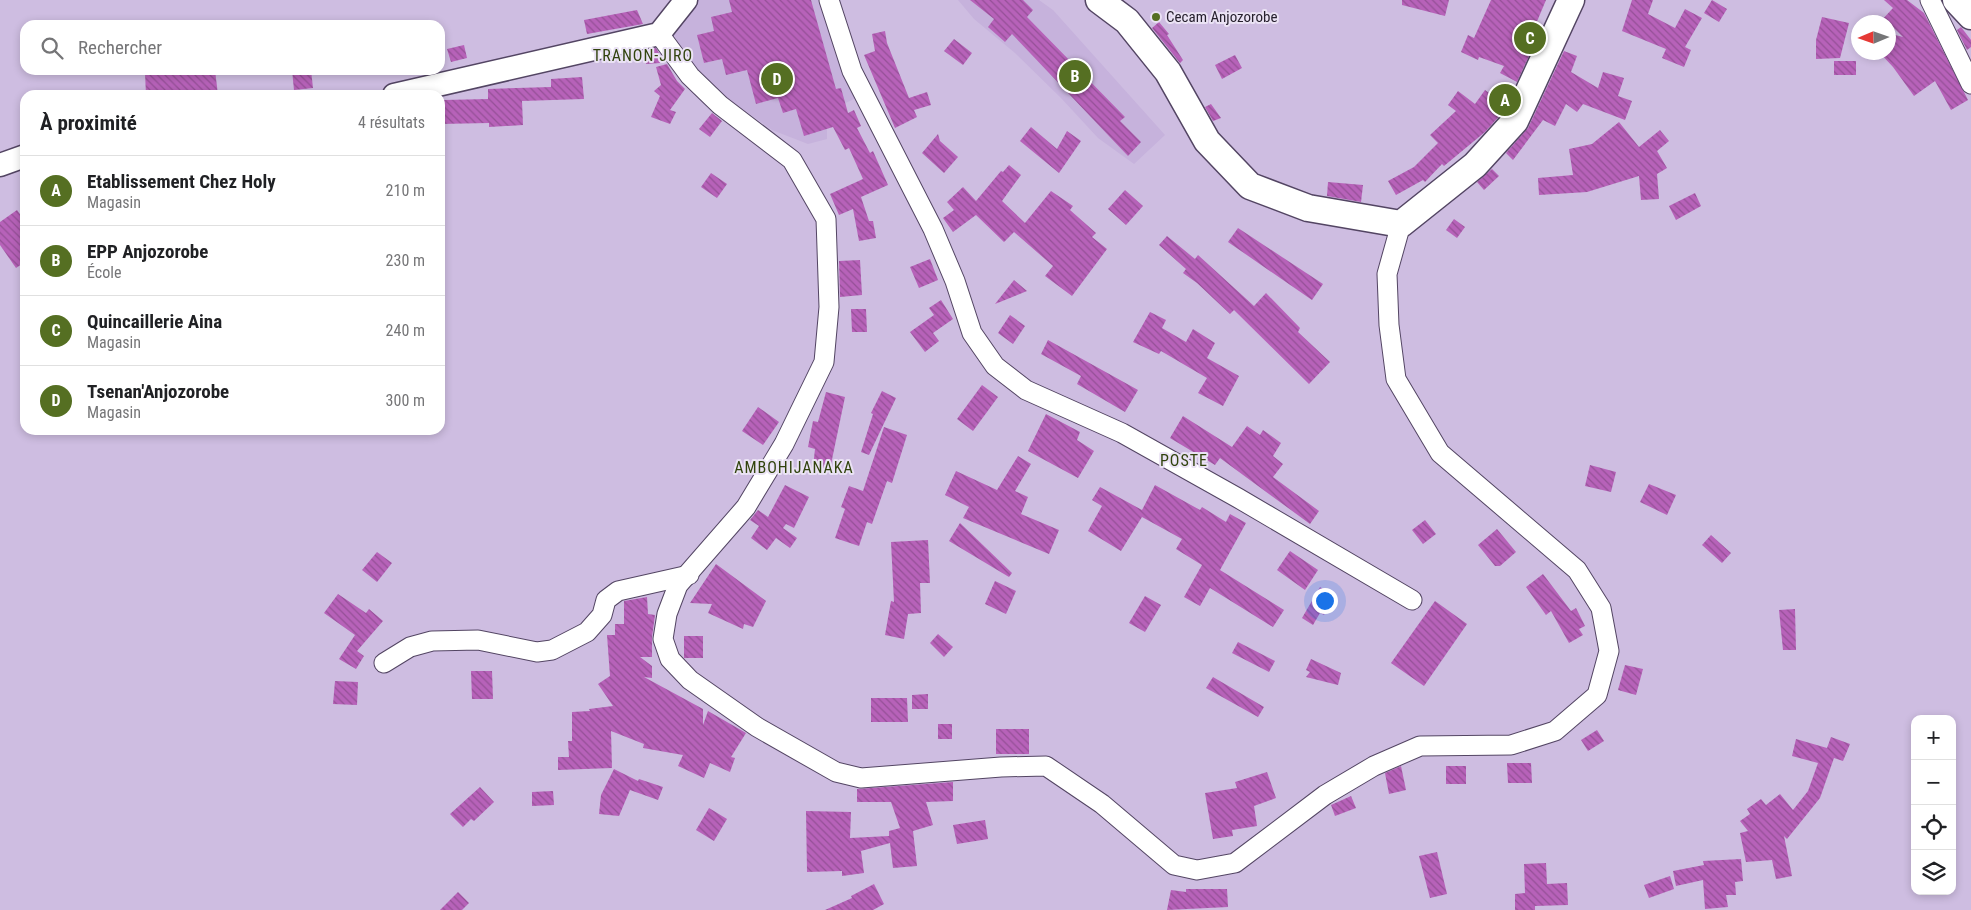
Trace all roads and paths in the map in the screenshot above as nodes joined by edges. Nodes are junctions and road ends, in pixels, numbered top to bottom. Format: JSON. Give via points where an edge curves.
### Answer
{"nodes":[{"id":1,"x":686,"y":0,"type":"edge"},
{"id":2,"x":829,"y":0,"type":"edge"},
{"id":3,"x":1099,"y":0,"type":"edge"},
{"id":4,"x":1571,"y":0,"type":"edge"},
{"id":5,"x":1930,"y":0,"type":"edge"},
{"id":6,"x":1956,"y":0,"type":"edge"},
{"id":7,"x":1971,"y":16,"type":"edge"},
{"id":8,"x":659,"y":34,"type":"junction"},
{"id":9,"x":1971,"y":84,"type":"edge"},
{"id":10,"x":416,"y":90,"type":"edge"},
{"id":11,"x":20,"y":158,"type":"edge"},
{"id":12,"x":0,"y":165,"type":"edge"},
{"id":13,"x":1401,"y":224,"type":"junction"},
{"id":14,"x":690,"y":575,"type":"junction"},
{"id":15,"x":1412,"y":600,"type":"dead end"},
{"id":16,"x":384,"y":663,"type":"dead end"}],
"edges":[{"from":1,"to":8,"type":"street"},
{"from":2,"to":15,"type":"street","via":[[852,71],[933,229],[972,333],[995,366],[1026,390],[1122,434]]},
{"from":3,"to":13,"type":"main road","via":[[1127,22],[1168,72],[1207,141],[1250,186],[1308,208]]},
{"from":4,"to":13,"type":"main road","via":[[1515,121],[1475,165]]},
{"from":5,"to":9,"type":"street"},
{"from":6,"to":7,"type":"main road"},
{"from":8,"to":10,"type":"street"},
{"from":8,"to":14,"type":"street","via":[[690,76],[720,105],[792,160],[826,219],[829,307],[824,362],[784,444],[746,506]]},
{"from":11,"to":12,"type":"street"},
{"from":13,"to":14,"type":"street","via":[[1387,274],[1396,380],[1440,453],[1578,570],[1601,608],[1609,651],[1597,695],[1555,731],[1511,745],[1420,746],[1374,766],[1325,795],[1236,863],[1197,870],[1174,865],[1102,804],[1046,766],[861,778],[836,772],[757,727],[690,680],[670,659],[663,639],[667,614],[678,585]]},
{"from":14,"to":16,"type":"street","via":[[618,591],[606,600],[602,615],[587,632],[552,650],[537,652],[478,640],[432,641],[410,647]]}]}
